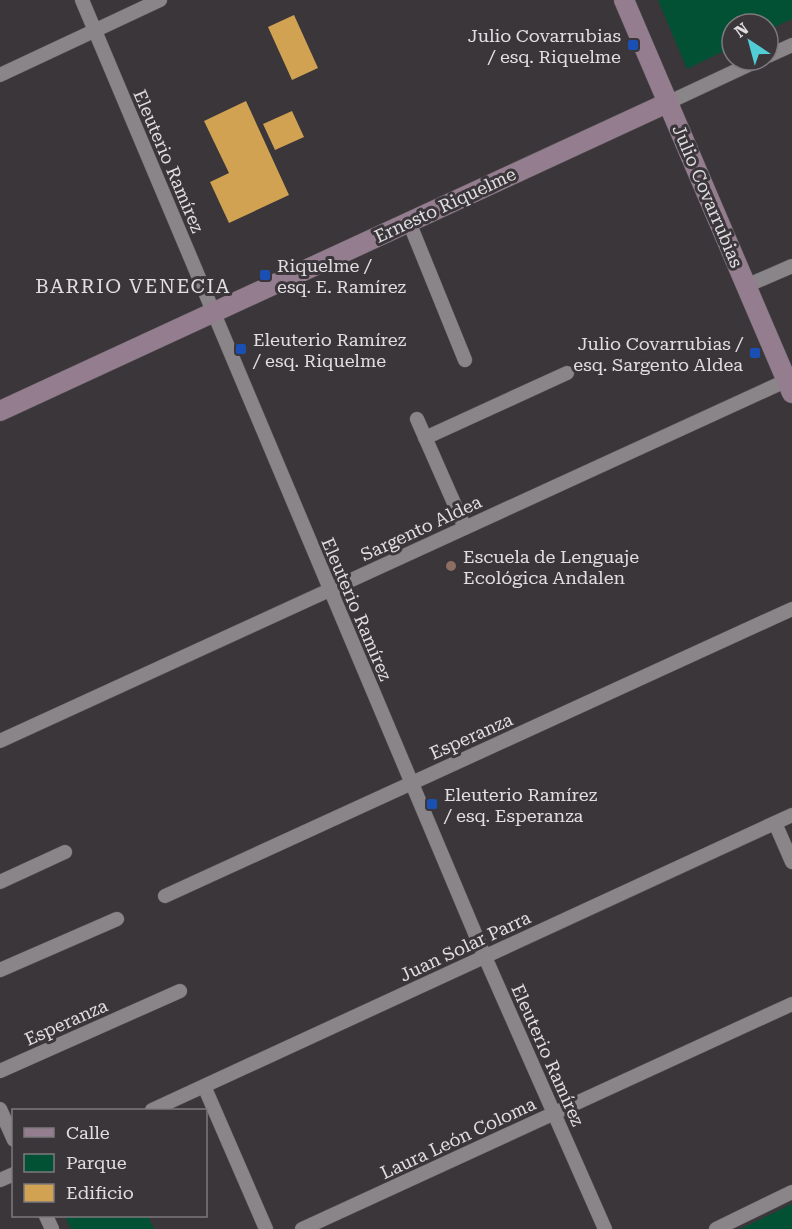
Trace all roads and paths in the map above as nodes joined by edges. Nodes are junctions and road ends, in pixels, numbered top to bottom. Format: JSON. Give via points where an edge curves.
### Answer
{"nodes":[{"id":1,"x":82,"y":0,"type":"edge"},
{"id":2,"x":160,"y":0,"type":"edge"},
{"id":3,"x":624,"y":0,"type":"edge"},
{"id":4,"x":94,"y":30,"type":"junction"},
{"id":5,"x":733,"y":72,"type":"edge"},
{"id":6,"x":0,"y":75,"type":"edge"},
{"id":7,"x":667,"y":103,"type":"junction"},
{"id":8,"x":409,"y":222,"type":"junction"},
{"id":9,"x":792,"y":266,"type":"edge"},
{"id":10,"x":746,"y":286,"type":"junction"},
{"id":11,"x":213,"y":312,"type":"junction"},
{"id":12,"x":465,"y":360,"type":"dead end"},
{"id":13,"x":567,"y":373,"type":"dead end"},
{"id":14,"x":790,"y":384,"type":"edge"},
{"id":15,"x":0,"y":411,"type":"edge"},
{"id":16,"x":417,"y":419,"type":"dead end"},
{"id":17,"x":425,"y":438,"type":"junction"},
{"id":18,"x":465,"y":528,"type":"junction"},
{"id":19,"x":330,"y":590,"type":"junction"},
{"id":20,"x":792,"y":609,"type":"edge"},
{"id":21,"x":0,"y":741,"type":"edge"},
{"id":22,"x":411,"y":783,"type":"junction"},
{"id":23,"x":792,"y":815,"type":"edge"},
{"id":24,"x":775,"y":823,"type":"junction"},
{"id":25,"x":65,"y":852,"type":"dead end"},
{"id":26,"x":792,"y":861,"type":"edge"},
{"id":27,"x":0,"y":882,"type":"edge"},
{"id":28,"x":165,"y":896,"type":"dead end"},
{"id":29,"x":117,"y":919,"type":"dead end"},
{"id":30,"x":485,"y":957,"type":"junction"},
{"id":31,"x":0,"y":970,"type":"edge"},
{"id":32,"x":180,"y":991,"type":"dead end"},
{"id":33,"x":792,"y":1004,"type":"edge"},
{"id":34,"x":0,"y":1071,"type":"edge"},
{"id":35,"x":204,"y":1086,"type":"junction"},
{"id":36,"x":0,"y":1109,"type":"edge"},
{"id":37,"x":154,"y":1109,"type":"edge"},
{"id":38,"x":554,"y":1113,"type":"junction"},
{"id":39,"x":12,"y":1136,"type":"edge"},
{"id":40,"x":792,"y":1192,"type":"edge"},
{"id":41,"x":266,"y":1229,"type":"edge"},
{"id":42,"x":302,"y":1229,"type":"edge"},
{"id":43,"x":605,"y":1229,"type":"edge"},
{"id":44,"x":716,"y":1229,"type":"edge"}],
"edges":[{"from":1,"to":4,"type":"street","name":"Eleuterio Ramírez"},
{"from":2,"to":4,"type":"street"},
{"from":3,"to":7,"type":"street","name":"Julio Covarrubias"},
{"from":4,"to":6,"type":"street"},
{"from":4,"to":11,"type":"street","name":"Eleuterio Ramírez"},
{"from":5,"to":7,"type":"street","name":"Ernesto Riquelme"},
{"from":7,"to":8,"type":"street","name":"Ernesto Riquelme"},
{"from":7,"to":10,"type":"street","name":"Julio Covarrubias"},
{"from":8,"to":11,"type":"street","name":"Ernesto Riquelme"},
{"from":8,"to":12,"type":"street"},
{"from":9,"to":10,"type":"street"},
{"from":10,"to":14,"type":"street","name":"Julio Covarrubias"},
{"from":11,"to":15,"type":"street","name":"Ernesto Riquelme"},
{"from":11,"to":19,"type":"street","name":"Eleuterio Ramírez"},
{"from":13,"to":17,"type":"street"},
{"from":14,"to":18,"type":"street","name":"Sargento Aldea"},
{"from":16,"to":17,"type":"street"},
{"from":17,"to":18,"type":"street"},
{"from":18,"to":19,"type":"street","name":"Sargento Aldea"},
{"from":19,"to":21,"type":"street","name":"Sargento Aldea"},
{"from":19,"to":22,"type":"street","name":"Eleuterio Ramírez"},
{"from":20,"to":22,"type":"street","name":"Esperanza"},
{"from":22,"to":28,"type":"street","name":"Esperanza"},
{"from":22,"to":30,"type":"street","name":"Eleuterio Ramírez"},
{"from":23,"to":24,"type":"street","name":"Juan Solar Parra"},
{"from":24,"to":26,"type":"street"},
{"from":24,"to":30,"type":"street","name":"Juan Solar Parra"},
{"from":25,"to":27,"type":"street"},
{"from":29,"to":31,"type":"street"},
{"from":30,"to":35,"type":"street","name":"Juan Solar Parra"},
{"from":30,"to":38,"type":"street","name":"Eleuterio Ramírez"},
{"from":32,"to":34,"type":"street","name":"Esperanza"},
{"from":33,"to":38,"type":"street","name":"Laura León Coloma"},
{"from":35,"to":37,"type":"street","name":"Juan Solar Parra"},
{"from":35,"to":41,"type":"street"},
{"from":36,"to":39,"type":"street"},
{"from":38,"to":42,"type":"street","name":"Laura León Coloma"},
{"from":38,"to":43,"type":"street","name":"Eleuterio Ramírez"},
{"from":40,"to":44,"type":"street"}]}
